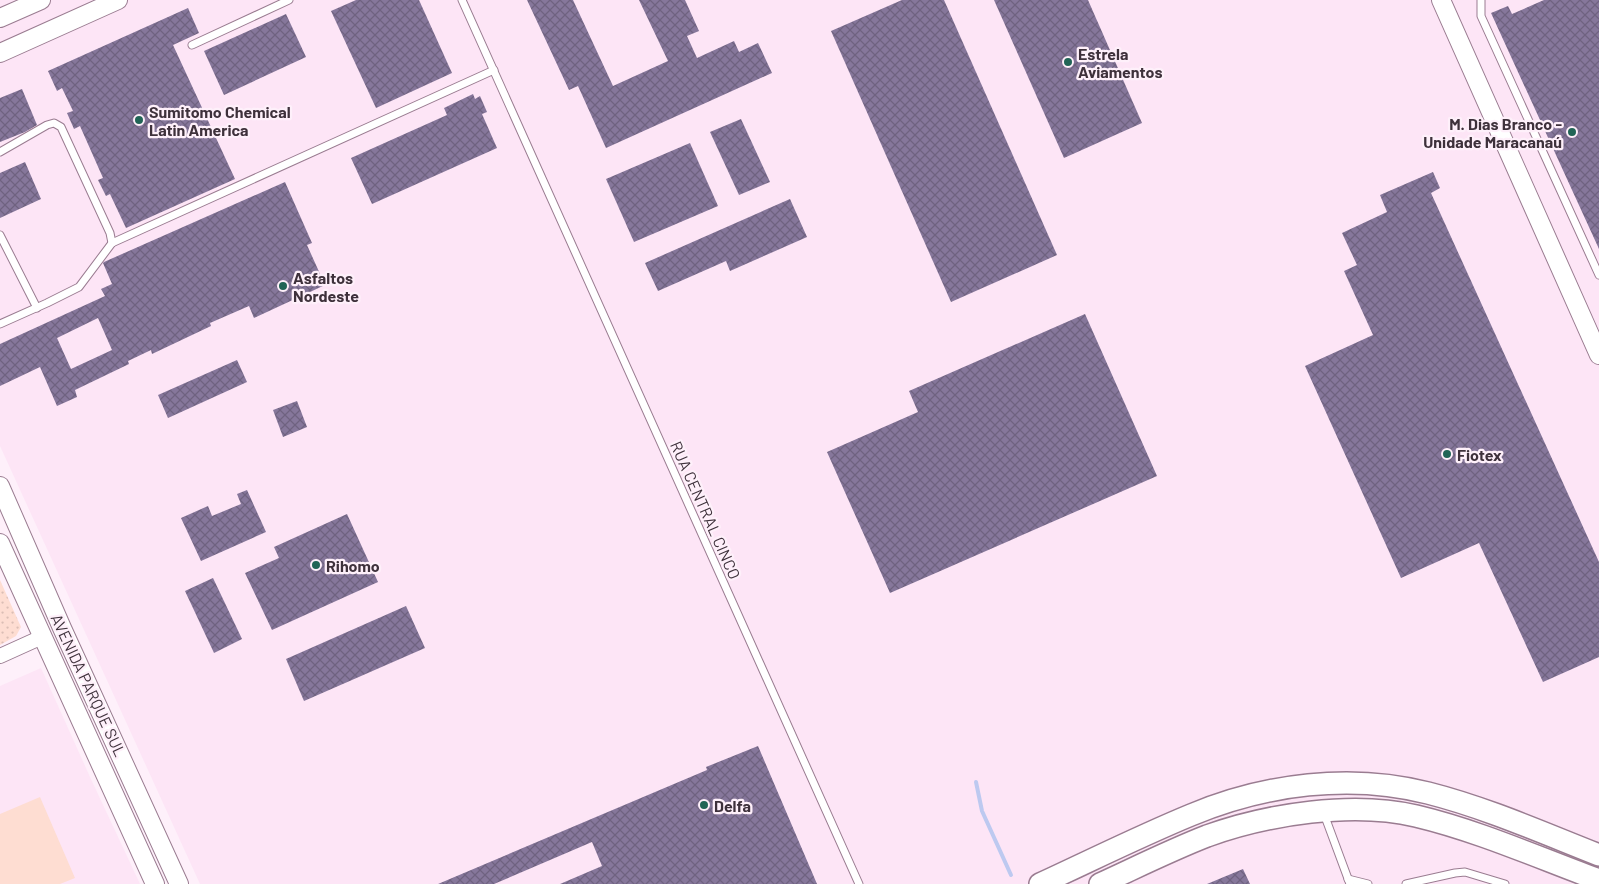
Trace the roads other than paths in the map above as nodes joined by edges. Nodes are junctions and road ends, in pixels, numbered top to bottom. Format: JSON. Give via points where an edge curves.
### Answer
{"nodes":[{"id":1,"x":41,"y":0,"type":"edge"},
{"id":2,"x":118,"y":0,"type":"edge"},
{"id":3,"x":289,"y":0,"type":"edge"},
{"id":4,"x":462,"y":0,"type":"edge"},
{"id":5,"x":1441,"y":0,"type":"edge"},
{"id":6,"x":1481,"y":0,"type":"edge"},
{"id":7,"x":0,"y":18,"type":"edge"},
{"id":8,"x":192,"y":45,"type":"dead end"},
{"id":9,"x":0,"y":53,"type":"edge"},
{"id":10,"x":494,"y":70,"type":"junction"},
{"id":11,"x":0,"y":152,"type":"edge"},
{"id":12,"x":0,"y":235,"type":"edge"},
{"id":13,"x":112,"y":243,"type":"junction"},
{"id":14,"x":1599,"y":274,"type":"edge"},
{"id":15,"x":36,"y":308,"type":"junction"},
{"id":16,"x":0,"y":324,"type":"edge"},
{"id":17,"x":1599,"y":355,"type":"edge"},
{"id":18,"x":0,"y":486,"type":"edge"},
{"id":19,"x":0,"y":543,"type":"edge"},
{"id":20,"x":42,"y":637,"type":"junction"},
{"id":21,"x":0,"y":656,"type":"edge"},
{"id":22,"x":1323,"y":811,"type":"junction"},
{"id":23,"x":1599,"y":855,"type":"edge"},
{"id":24,"x":1599,"y":880,"type":"edge"},
{"id":25,"x":1113,"y":881,"type":"edge"},
{"id":26,"x":1349,"y":881,"type":"edge"},
{"id":27,"x":155,"y":884,"type":"edge"},
{"id":28,"x":179,"y":884,"type":"edge"},
{"id":29,"x":859,"y":884,"type":"edge"},
{"id":30,"x":1040,"y":884,"type":"edge"},
{"id":31,"x":1368,"y":884,"type":"edge"},
{"id":32,"x":1406,"y":884,"type":"edge"},
{"id":33,"x":1505,"y":884,"type":"edge"}],
"edges":[{"from":1,"to":7,"type":"street"},
{"from":2,"to":9,"type":"street"},
{"from":3,"to":8,"type":"lane"},
{"from":4,"to":10,"type":"lane","name":"RUA CENTRAL CINCO"},
{"from":5,"to":17,"type":"street"},
{"from":6,"to":14,"type":"lane","via":[[1481,16]]},
{"from":10,"to":13,"type":"lane"},
{"from":10,"to":29,"type":"lane","name":"RUA CENTRAL CINCO"},
{"from":11,"to":13,"type":"lane","via":[[46,125],[54,123],[61,128]]},
{"from":12,"to":15,"type":"lane"},
{"from":13,"to":15,"type":"lane","via":[[79,287]]},
{"from":15,"to":16,"type":"lane"},
{"from":18,"to":28,"type":"street","name":"AVENIDA PARQUE SUL"},
{"from":19,"to":20,"type":"street","name":"AVENIDA PARQUE SUL"},
{"from":20,"to":21,"type":"street"},
{"from":20,"to":27,"type":"street","name":"AVENIDA PARQUE SUL"},
{"from":22,"to":24,"type":"main road","via":[[1360,810],[1415,816],[1505,844]]},
{"from":22,"to":25,"type":"main road","via":[[1269,819],[1206,837]]},
{"from":22,"to":26,"type":"lane"},
{"from":23,"to":30,"type":"main road","via":[[1482,810],[1427,793],[1383,785],[1342,783],[1273,790],[1192,814]]},
{"from":26,"to":31,"type":"lane"},
{"from":32,"to":33,"type":"lane","via":[[1465,872]]}]}
